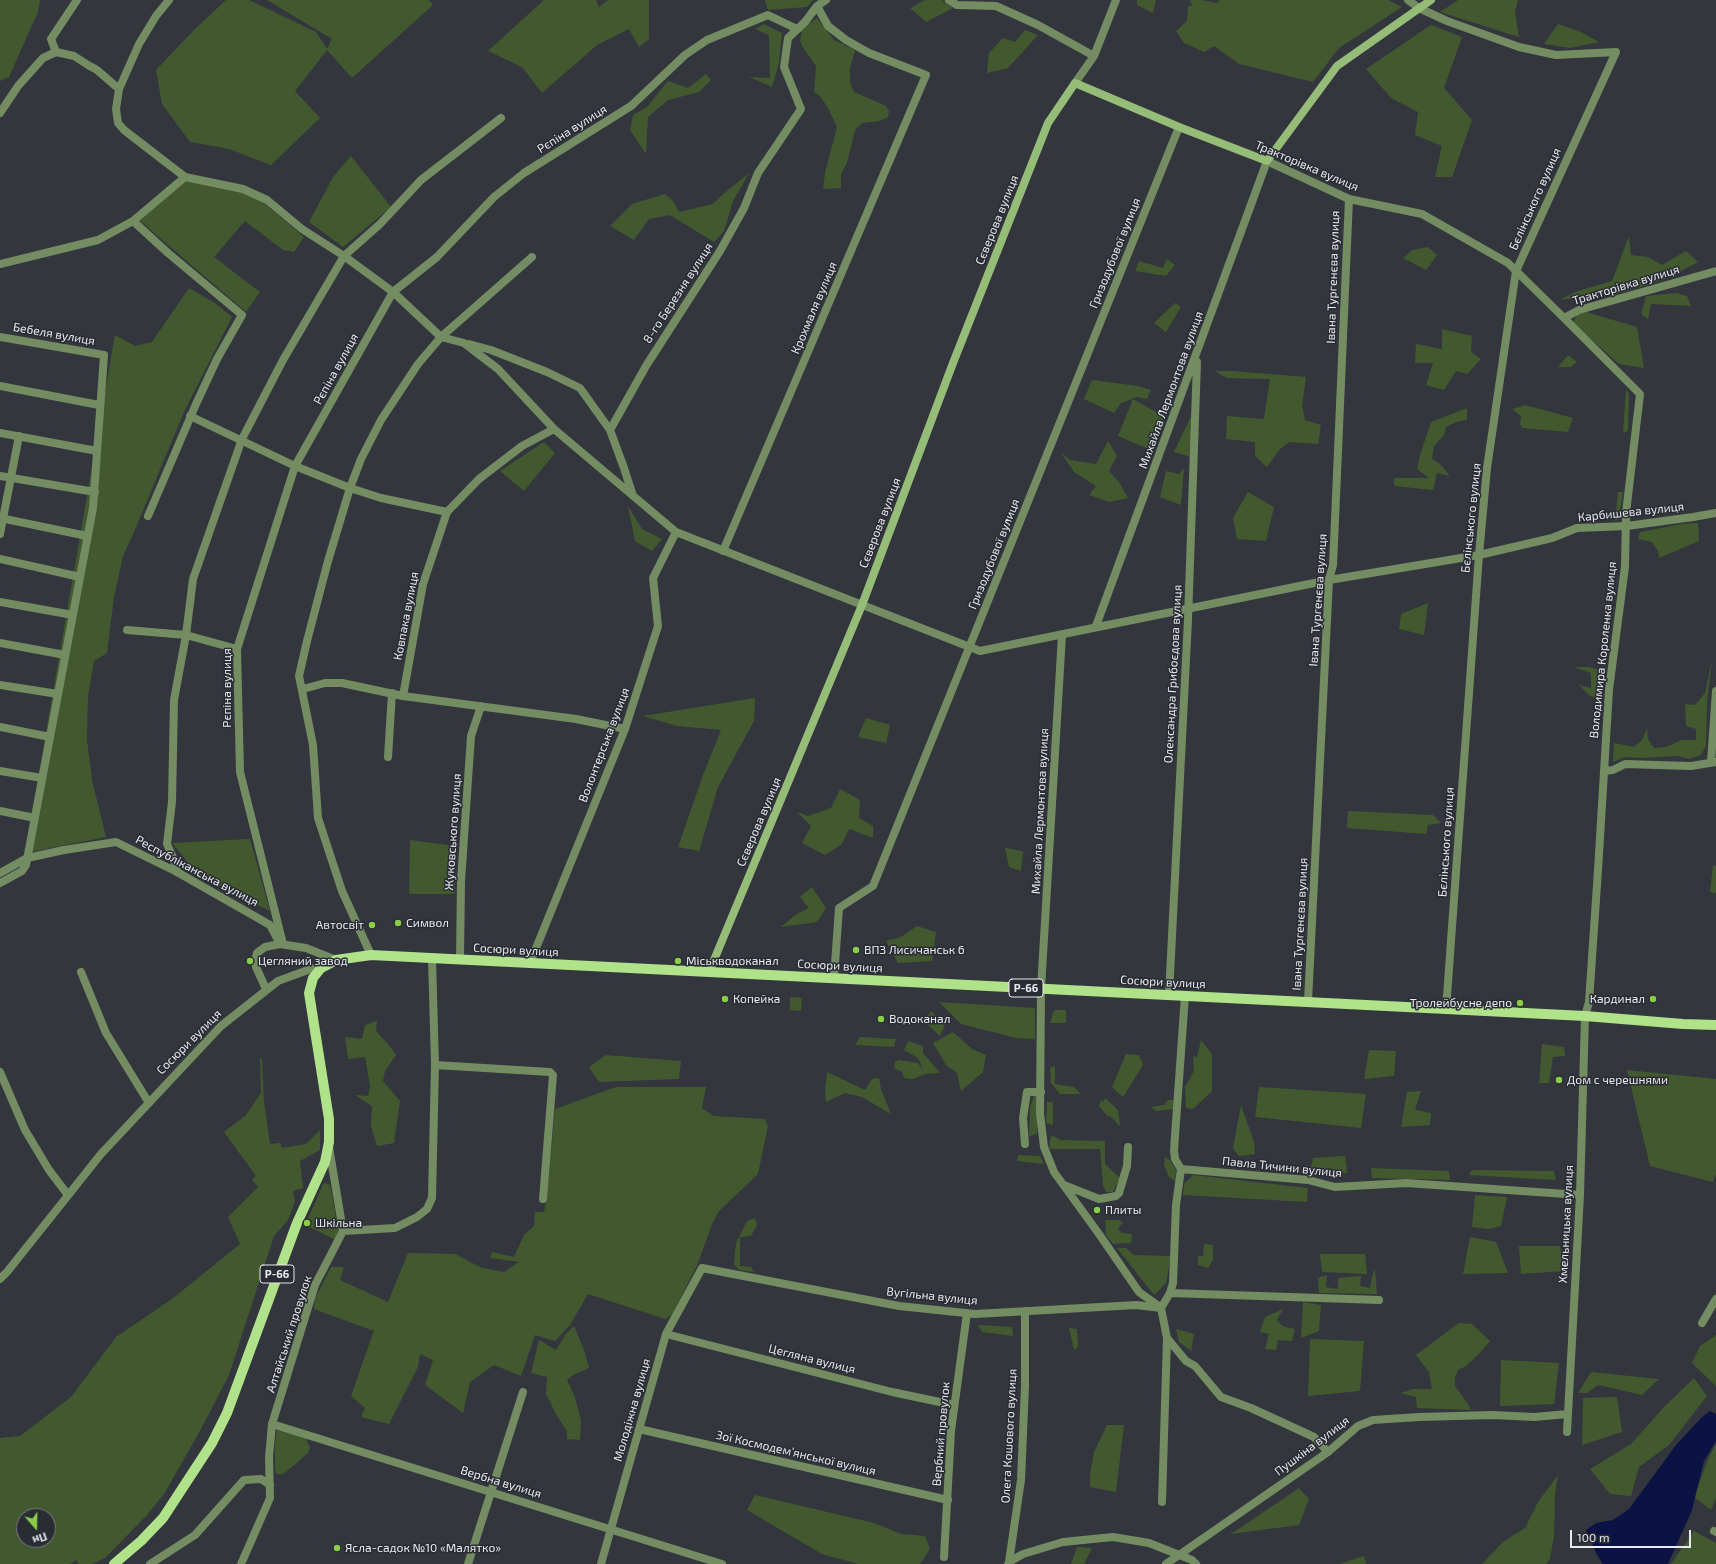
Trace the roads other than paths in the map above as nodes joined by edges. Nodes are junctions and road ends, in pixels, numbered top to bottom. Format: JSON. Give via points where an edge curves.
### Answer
{"nodes":[{"id":1,"x":77,"y":0,"type":"edge"},
{"id":2,"x":169,"y":0,"type":"edge"},
{"id":3,"x":826,"y":0,"type":"edge"},
{"id":4,"x":949,"y":0,"type":"edge"},
{"id":5,"x":1116,"y":0,"type":"edge"},
{"id":6,"x":1408,"y":0,"type":"edge"},
{"id":7,"x":1431,"y":0,"type":"edge"},
{"id":8,"x":817,"y":6,"type":"junction"},
{"id":9,"x":1419,"y":8,"type":"junction"},
{"id":10,"x":797,"y":29,"type":"junction"},
{"id":11,"x":56,"y":52,"type":"junction"},
{"id":12,"x":1094,"y":56,"type":"junction"},
{"id":13,"x":1075,"y":83,"type":"junction"},
{"id":14,"x":119,"y":89,"type":"junction"},
{"id":15,"x":0,"y":113,"type":"edge"},
{"id":16,"x":501,"y":118,"type":"dead end"},
{"id":17,"x":1179,"y":127,"type":"junction"},
{"id":18,"x":1267,"y":161,"type":"junction"},
{"id":19,"x":185,"y":176,"type":"junction"},
{"id":20,"x":1348,"y":199,"type":"junction"},
{"id":21,"x":134,"y":221,"type":"junction"},
{"id":22,"x":344,"y":256,"type":"junction"},
{"id":23,"x":532,"y":257,"type":"dead end"},
{"id":24,"x":0,"y":264,"type":"edge"},
{"id":25,"x":1516,"y":271,"type":"junction"},
{"id":26,"x":1716,"y":271,"type":"edge"},
{"id":27,"x":393,"y":292,"type":"junction"},
{"id":28,"x":1564,"y":318,"type":"junction"},
{"id":29,"x":0,"y":337,"type":"edge"},
{"id":30,"x":441,"y":337,"type":"junction"},
{"id":31,"x":464,"y":343,"type":"junction"},
{"id":32,"x":1197,"y":355,"type":"junction"},
{"id":33,"x":0,"y":386,"type":"edge"},
{"id":34,"x":99,"y":405,"type":"junction"},
{"id":35,"x":190,"y":416,"type":"junction"},
{"id":36,"x":554,"y":429,"type":"junction"},
{"id":37,"x":610,"y":430,"type":"junction"},
{"id":38,"x":0,"y":433,"type":"edge"},
{"id":39,"x":19,"y":436,"type":"junction"},
{"id":40,"x":242,"y":439,"type":"junction"},
{"id":41,"x":97,"y":451,"type":"junction"},
{"id":42,"x":295,"y":466,"type":"junction"},
{"id":43,"x":0,"y":476,"type":"edge"},
{"id":44,"x":10,"y":477,"type":"junction"},
{"id":45,"x":350,"y":488,"type":"junction"},
{"id":46,"x":95,"y":492,"type":"junction"},
{"id":47,"x":633,"y":496,"type":"junction"},
{"id":48,"x":447,"y":512,"type":"junction"},
{"id":49,"x":1716,"y":513,"type":"edge"},
{"id":50,"x":148,"y":516,"type":"dead end"},
{"id":51,"x":1,"y":518,"type":"edge"},
{"id":52,"x":1627,"y":526,"type":"junction"},
{"id":53,"x":676,"y":532,"type":"junction"},
{"id":54,"x":0,"y":534,"type":"edge"},
{"id":55,"x":87,"y":536,"type":"junction"},
{"id":56,"x":723,"y":551,"type":"junction"},
{"id":57,"x":1479,"y":555,"type":"junction"},
{"id":58,"x":0,"y":559,"type":"edge"},
{"id":59,"x":80,"y":577,"type":"junction"},
{"id":60,"x":1330,"y":580,"type":"junction"},
{"id":61,"x":0,"y":602,"type":"edge"},
{"id":62,"x":862,"y":605,"type":"junction"},
{"id":63,"x":1189,"y":607,"type":"junction"},
{"id":64,"x":73,"y":615,"type":"junction"},
{"id":65,"x":1096,"y":626,"type":"junction"},
{"id":66,"x":127,"y":630,"type":"dead end"},
{"id":67,"x":186,"y":635,"type":"junction"},
{"id":68,"x":1062,"y":635,"type":"junction"},
{"id":69,"x":0,"y":644,"type":"edge"},
{"id":70,"x":970,"y":647,"type":"junction"},
{"id":71,"x":237,"y":649,"type":"junction"},
{"id":72,"x":65,"y":656,"type":"junction"},
{"id":73,"x":0,"y":684,"type":"edge"},
{"id":74,"x":303,"y":689,"type":"junction"},
{"id":75,"x":1716,"y":691,"type":"edge"},
{"id":76,"x":392,"y":693,"type":"junction"},
{"id":77,"x":58,"y":694,"type":"junction"},
{"id":78,"x":403,"y":696,"type":"junction"},
{"id":79,"x":481,"y":706,"type":"junction"},
{"id":80,"x":0,"y":727,"type":"edge"},
{"id":81,"x":625,"y":729,"type":"junction"},
{"id":82,"x":50,"y":737,"type":"junction"},
{"id":83,"x":388,"y":756,"type":"dead end"},
{"id":84,"x":1714,"y":762,"type":"edge"},
{"id":85,"x":0,"y":771,"type":"edge"},
{"id":86,"x":1604,"y":771,"type":"junction"},
{"id":87,"x":42,"y":778,"type":"junction"},
{"id":88,"x":0,"y":811,"type":"edge"},
{"id":89,"x":35,"y":818,"type":"junction"},
{"id":90,"x":27,"y":858,"type":"junction"},
{"id":91,"x":178,"y":872,"type":"junction"},
{"id":92,"x":0,"y":874,"type":"edge"},
{"id":93,"x":0,"y":883,"type":"edge"},
{"id":94,"x":281,"y":944,"type":"junction"},
{"id":95,"x":371,"y":955,"type":"junction"},
{"id":96,"x":432,"y":959,"type":"junction"},
{"id":97,"x":336,"y":960,"type":"junction"},
{"id":98,"x":460,"y":960,"type":"junction"},
{"id":99,"x":530,"y":963,"type":"junction"},
{"id":100,"x":81,"y":972,"type":"dead end"},
{"id":101,"x":709,"y":972,"type":"junction"},
{"id":102,"x":834,"y":978,"type":"junction"},
{"id":103,"x":266,"y":989,"type":"junction"},
{"id":104,"x":1041,"y":989,"type":"junction"},
{"id":105,"x":1169,"y":995,"type":"junction"},
{"id":106,"x":1185,"y":996,"type":"junction"},
{"id":107,"x":1308,"y":1002,"type":"junction"},
{"id":108,"x":1446,"y":1010,"type":"junction"},
{"id":109,"x":1585,"y":1016,"type":"junction"},
{"id":110,"x":1716,"y":1025,"type":"edge"},
{"id":111,"x":435,"y":1065,"type":"junction"},
{"id":112,"x":0,"y":1072,"type":"edge"},
{"id":113,"x":1041,"y":1092,"type":"junction"},
{"id":114,"x":149,"y":1102,"type":"junction"},
{"id":115,"x":329,"y":1142,"type":"junction"},
{"id":116,"x":1026,"y":1144,"type":"dead end"},
{"id":117,"x":1128,"y":1147,"type":"dead end"},
{"id":118,"x":1181,"y":1169,"type":"junction"},
{"id":119,"x":1063,"y":1184,"type":"junction"},
{"id":120,"x":68,"y":1195,"type":"junction"},
{"id":121,"x":1580,"y":1195,"type":"junction"},
{"id":122,"x":543,"y":1199,"type":"dead end"},
{"id":123,"x":342,"y":1231,"type":"junction"},
{"id":124,"x":702,"y":1268,"type":"joint"},
{"id":125,"x":0,"y":1279,"type":"edge"},
{"id":126,"x":1170,"y":1293,"type":"junction"},
{"id":127,"x":1716,"y":1299,"type":"edge"},
{"id":128,"x":1379,"y":1300,"type":"dead end"},
{"id":129,"x":1161,"y":1308,"type":"junction"},
{"id":130,"x":1024,"y":1311,"type":"junction"},
{"id":131,"x":967,"y":1313,"type":"junction"},
{"id":132,"x":1702,"y":1323,"type":"dead end"},
{"id":133,"x":666,"y":1334,"type":"junction"},
{"id":134,"x":1167,"y":1338,"type":"junction"},
{"id":135,"x":523,"y":1392,"type":"dead end"},
{"id":136,"x":954,"y":1405,"type":"junction"},
{"id":137,"x":1568,"y":1414,"type":"junction"},
{"id":138,"x":272,"y":1424,"type":"junction"},
{"id":139,"x":639,"y":1429,"type":"junction"},
{"id":140,"x":1567,"y":1432,"type":"dead end"},
{"id":141,"x":1328,"y":1452,"type":"junction"},
{"id":142,"x":270,"y":1485,"type":"junction"},
{"id":143,"x":490,"y":1491,"type":"junction"},
{"id":144,"x":948,"y":1500,"type":"junction"},
{"id":145,"x":1162,"y":1502,"type":"dead end"},
{"id":146,"x":612,"y":1529,"type":"junction"},
{"id":147,"x":1179,"y":1555,"type":"junction"},
{"id":148,"x":944,"y":1557,"type":"dead end"},
{"id":149,"x":1008,"y":1563,"type":"edge"},
{"id":150,"x":114,"y":1564,"type":"edge"},
{"id":151,"x":150,"y":1564,"type":"edge"},
{"id":152,"x":242,"y":1564,"type":"edge"},
{"id":153,"x":468,"y":1564,"type":"edge"},
{"id":154,"x":601,"y":1564,"type":"edge"},
{"id":155,"x":722,"y":1564,"type":"edge"},
{"id":156,"x":1166,"y":1564,"type":"edge"},
{"id":157,"x":1196,"y":1564,"type":"edge"}],
"edges":[{"from":1,"to":11,"type":"street","via":[[51,39]]},
{"from":2,"to":14,"type":"street","via":[[139,44]]},
{"from":3,"to":8,"type":"street"},
{"from":4,"to":12,"type":"street","via":[[957,5],[996,6],[1038,25]]},
{"from":5,"to":12,"type":"street"},
{"from":6,"to":9,"type":"street"},
{"from":7,"to":9,"type":"main road"},
{"from":8,"to":10,"type":"street"},
{"from":8,"to":56,"type":"street","name":"Крохмаля вулиця","via":[[828,26],[846,40],[869,53],[926,75]]},
{"from":9,"to":18,"type":"main road","via":[[1337,66]]},
{"from":9,"to":25,"type":"street","name":"Бєлінського вулиця","via":[[1519,47],[1556,55],[1616,52]]},
{"from":10,"to":27,"type":"street","name":"Рєпіна вулиця","via":[[768,15],[707,40],[685,55],[631,106],[524,173],[494,197],[437,257]]},
{"from":10,"to":37,"type":"street","name":"8-го Березня вулиця","via":[[788,38],[784,67],[801,109],[758,173],[744,208],[720,251],[646,366]]},
{"from":11,"to":14,"type":"street","via":[[74,56]]},
{"from":11,"to":15,"type":"street","via":[[43,58],[18,86]]},
{"from":12,"to":13,"type":"street"},
{"from":13,"to":17,"type":"main road","name":"Тракторівка вулиця"},
{"from":13,"to":62,"type":"main road","name":"Сєверова вулиця","via":[[1048,123],[953,363]]},
{"from":14,"to":19,"type":"street","via":[[116,109],[118,123]]},
{"from":16,"to":22,"type":"street","via":[[421,180],[380,224]]},
{"from":17,"to":18,"type":"main road","name":"Тракторівка вулиця"},
{"from":17,"to":70,"type":"street","name":"Гризодубової вулиця"},
{"from":18,"to":20,"type":"street","name":"Тракторівка вулиця"},
{"from":18,"to":32,"type":"street","name":"Михайла Лермонтова вулиця"},
{"from":19,"to":21,"type":"street"},
{"from":19,"to":22,"type":"street","via":[[243,188],[267,200],[302,229]]},
{"from":20,"to":25,"type":"street","name":"Тракторівка вулиця","via":[[1422,214],[1508,263]]},
{"from":20,"to":60,"type":"street","name":"Івана Тургенєва вулиця","via":[[1333,566]]},
{"from":21,"to":24,"type":"street","via":[[98,240]]},
{"from":21,"to":35,"type":"street","via":[[242,315],[217,359]]},
{"from":22,"to":27,"type":"street"},
{"from":22,"to":40,"type":"street","via":[[283,360]]},
{"from":23,"to":30,"type":"street"},
{"from":25,"to":28,"type":"street","name":"Тракторівка вулиця"},
{"from":25,"to":57,"type":"street","name":"Бєлінського вулиця","via":[[1487,468]]},
{"from":26,"to":28,"type":"street","name":"Тракторівка вулиця","via":[[1579,310]]},
{"from":27,"to":30,"type":"street"},
{"from":27,"to":42,"type":"street","name":"Рєпіна вулиця"},
{"from":28,"to":52,"type":"street","name":"Володимира Короленка вулиця","via":[[1640,394],[1626,513]]},
{"from":29,"to":34,"type":"street","name":"Бебеля вулиця","via":[[104,355]]},
{"from":30,"to":31,"type":"street"},
{"from":30,"to":45,"type":"street","via":[[418,364],[381,420],[361,459]]},
{"from":31,"to":36,"type":"street","name":"Карбишева вулиця","via":[[498,369]]},
{"from":31,"to":37,"type":"street","via":[[492,350],[580,388]]},
{"from":32,"to":63,"type":"street","name":"Олександра Грибоєдова вулиця"},
{"from":32,"to":65,"type":"street","name":"Михайла Лермонтова вулиця"},
{"from":33,"to":34,"type":"street"},
{"from":34,"to":41,"type":"street"},
{"from":35,"to":40,"type":"street"},
{"from":35,"to":50,"type":"street"},
{"from":36,"to":47,"type":"street","name":"Карбишева вулиця"},
{"from":36,"to":48,"type":"street","name":"Ковпака вулиця","via":[[522,446],[479,479]]},
{"from":37,"to":47,"type":"street"},
{"from":38,"to":39,"type":"street"},
{"from":39,"to":41,"type":"street"},
{"from":39,"to":44,"type":"street"},
{"from":40,"to":42,"type":"street"},
{"from":40,"to":67,"type":"street","via":[[193,579]]},
{"from":41,"to":46,"type":"street"},
{"from":42,"to":45,"type":"street"},
{"from":42,"to":71,"type":"street","name":"Рєпіна вулиця"},
{"from":43,"to":44,"type":"street"},
{"from":44,"to":46,"type":"street"},
{"from":44,"to":51,"type":"street"},
{"from":45,"to":48,"type":"street","via":[[382,498]]},
{"from":45,"to":74,"type":"street","via":[[307,641],[299,676]]},
{"from":46,"to":55,"type":"street"},
{"from":47,"to":53,"type":"street","name":"Карбишева вулиця"},
{"from":48,"to":78,"type":"street","name":"Ковпака вулиця","via":[[423,584]]},
{"from":49,"to":52,"type":"street","name":"Карбишева вулиця"},
{"from":51,"to":54,"type":"street"},
{"from":51,"to":55,"type":"street"},
{"from":52,"to":57,"type":"street","name":"Карбишева вулиця","via":[[1577,528],[1552,538]]},
{"from":52,"to":86,"type":"street","name":"Володимира Короленка вулиця","via":[[1625,567],[1609,690]]},
{"from":53,"to":56,"type":"street","name":"Карбишева вулиця"},
{"from":53,"to":81,"type":"street","name":"Волонтерська вулиця","via":[[653,578],[658,626]]},
{"from":55,"to":59,"type":"street"},
{"from":56,"to":62,"type":"street","name":"Карбишева вулиця"},
{"from":57,"to":60,"type":"street","name":"Карбишева вулиця"},
{"from":57,"to":108,"type":"street","name":"Бєлінського вулиця"},
{"from":58,"to":59,"type":"street"},
{"from":59,"to":64,"type":"street"},
{"from":60,"to":63,"type":"street","name":"Карбишева вулиця"},
{"from":60,"to":107,"type":"street","name":"Івана Тургенєва вулиця"},
{"from":61,"to":64,"type":"street"},
{"from":62,"to":70,"type":"street","name":"Карбишева вулиця"},
{"from":62,"to":101,"type":"main road","name":"Сєверова вулиця"},
{"from":63,"to":65,"type":"street","name":"Карбишева вулиця"},
{"from":63,"to":105,"type":"street","name":"Олександра Грибоєдова вулиця"},
{"from":64,"to":72,"type":"street"},
{"from":65,"to":68,"type":"street","name":"Карбишева вулиця"},
{"from":66,"to":67,"type":"street"},
{"from":67,"to":71,"type":"street"},
{"from":67,"to":91,"type":"street","via":[[174,700],[172,802],[167,844]]},
{"from":68,"to":70,"type":"street","name":"Карбишева вулиця","via":[[980,651]]},
{"from":68,"to":104,"type":"street","name":"Михайла Лермонтова вулиця"},
{"from":69,"to":72,"type":"street"},
{"from":70,"to":102,"type":"street","name":"Гризодубової вулиця","via":[[873,886],[839,908]]},
{"from":71,"to":94,"type":"street","name":"Рєпіна вулиця","via":[[240,772]]},
{"from":72,"to":77,"type":"street"},
{"from":73,"to":77,"type":"street"},
{"from":74,"to":76,"type":"street","via":[[325,683],[342,683]]},
{"from":74,"to":95,"type":"street","via":[[313,745],[318,818],[342,891]]},
{"from":75,"to":84,"type":"street"},
{"from":76,"to":78,"type":"street"},
{"from":76,"to":83,"type":"street"},
{"from":77,"to":82,"type":"street"},
{"from":78,"to":79,"type":"street"},
{"from":79,"to":81,"type":"street","via":[[576,719]]},
{"from":79,"to":98,"type":"street","name":"Жуковського вулиця","via":[[471,736],[461,881]]},
{"from":80,"to":82,"type":"street"},
{"from":81,"to":99,"type":"street","name":"Волонтерська вулиця"},
{"from":82,"to":87,"type":"street"},
{"from":84,"to":86,"type":"street","via":[[1691,766],[1625,764]]},
{"from":85,"to":87,"type":"street"},
{"from":86,"to":109,"type":"street","name":"Володимира Короленка вулиця","via":[[1589,1002]]},
{"from":87,"to":89,"type":"street"},
{"from":88,"to":89,"type":"street"},
{"from":89,"to":90,"type":"street"},
{"from":90,"to":91,"type":"street","name":"Республіканська вулиця","via":[[116,842]]},
{"from":90,"to":92,"type":"street","name":"Республіканська вулиця"},
{"from":90,"to":93,"type":"street","via":[[22,871]]},
{"from":91,"to":94,"type":"street","name":"Республіканська вулиця","via":[[270,925]]},
{"from":94,"to":97,"type":"street","via":[[306,948]]},
{"from":94,"to":103,"type":"street","via":[[265,947],[257,953],[256,967]]},
{"from":95,"to":96,"type":"main road","name":"Сосюри вулиця","number":"Р-66"},
{"from":95,"to":97,"type":"main road","name":"Сосюри вулиця","number":"Р-66"},
{"from":96,"to":98,"type":"main road","name":"Сосюри вулиця","number":"Р-66"},
{"from":96,"to":111,"type":"street"},
{"from":97,"to":103,"type":"street","name":"Сосюри вулиця","via":[[296,973]]},
{"from":97,"to":115,"type":"main road","number":"Р-66","via":[[321,968],[313,978],[309,993],[329,1118]]},
{"from":98,"to":99,"type":"main road","name":"Сосюри вулиця","number":"Р-66"},
{"from":99,"to":101,"type":"main road","name":"Сосюри вулиця","number":"Р-66"},
{"from":100,"to":114,"type":"street","via":[[106,1034]]},
{"from":101,"to":102,"type":"main road","name":"Сосюри вулиця","number":"Р-66"},
{"from":102,"to":104,"type":"main road","name":"Сосюри вулиця","number":"Р-66"},
{"from":103,"to":114,"type":"street","name":"Сосюри вулиця","via":[[221,1026]]},
{"from":104,"to":105,"type":"main road","name":"Сосюри вулиця","number":"Р-66"},
{"from":104,"to":113,"type":"street","name":"Михайла Лермонтова вулиця"},
{"from":105,"to":106,"type":"main road","name":"Сосюри вулиця","number":"Р-66"},
{"from":106,"to":107,"type":"main road","name":"Сосюри вулиця","number":"Р-66"},
{"from":106,"to":118,"type":"street","via":[[1174,1150],[1175,1159]]},
{"from":107,"to":108,"type":"main road","name":"Сосюри вулиця","number":"Р-66"},
{"from":108,"to":109,"type":"main road","name":"Сосюри вулиця","number":"Р-66"},
{"from":109,"to":110,"type":"main road","name":"Сосюри вулиця","number":"Р-66"},
{"from":109,"to":121,"type":"street","name":"Хмельницька вулиця"},
{"from":111,"to":122,"type":"street","via":[[550,1072],[553,1075]]},
{"from":111,"to":123,"type":"street","via":[[432,1198],[427,1209],[395,1228]]},
{"from":112,"to":120,"type":"street","via":[[25,1130],[49,1170]]},
{"from":113,"to":116,"type":"street","via":[[1028,1092],[1023,1118]]},
{"from":113,"to":119,"type":"street","name":"Михайла Лермонтова вулиця","via":[[1040,1114],[1044,1147],[1054,1172]]},
{"from":114,"to":120,"type":"street","name":"Сосюри вулиця","via":[[101,1154]]},
{"from":115,"to":123,"type":"street"},
{"from":115,"to":150,"type":"main road","number":"Р-66","via":[[325,1162],[297,1223],[227,1412],[212,1443],[163,1518]]},
{"from":117,"to":119,"type":"street","via":[[1127,1166],[1116,1196],[1099,1199]]},
{"from":118,"to":121,"type":"street","name":"Павла Тичини вулиця","via":[[1308,1180],[1335,1187],[1406,1183]]},
{"from":118,"to":126,"type":"street","via":[[1176,1205],[1173,1283]]},
{"from":119,"to":129,"type":"street","name":"Михайла Лермонтова вулиця","via":[[1138,1292]]},
{"from":120,"to":125,"type":"street","name":"Сосюри вулиця"},
{"from":121,"to":137,"type":"street","name":"Хмельницька вулиця"},
{"from":123,"to":138,"type":"street","name":"Алтайський провулок","via":[[315,1285]]},
{"from":124,"to":131,"type":"street","name":"Вугільна вулиця","via":[[892,1304]]},
{"from":124,"to":133,"type":"street","name":"Молодіжна вулиця"},
{"from":126,"to":128,"type":"street"},
{"from":126,"to":129,"type":"street"},
{"from":127,"to":132,"type":"street"},
{"from":129,"to":130,"type":"street","name":"Вугільна вулиця","via":[[1136,1305]]},
{"from":129,"to":134,"type":"street"},
{"from":130,"to":131,"type":"street","name":"Вугільна вулиця"},
{"from":130,"to":149,"type":"street","name":"Олега Кошового вулиця","via":[[1025,1386],[1021,1480]]},
{"from":131,"to":136,"type":"street","name":"Вербний провулок"},
{"from":133,"to":136,"type":"street","name":"Цегляна вулиця","via":[[892,1392]]},
{"from":133,"to":139,"type":"street","name":"Молодіжна вулиця"},
{"from":134,"to":141,"type":"street","via":[[1186,1362],[1195,1366],[1221,1397],[1314,1437]]},
{"from":134,"to":145,"type":"street"},
{"from":135,"to":143,"type":"street"},
{"from":136,"to":144,"type":"street","name":"Вербний провулок"},
{"from":137,"to":140,"type":"street","name":"Хмельницька вулиця"},
{"from":137,"to":141,"type":"street","name":"Пушкіна вулиця","via":[[1534,1417],[1419,1416],[1372,1420],[1358,1426]]},
{"from":138,"to":142,"type":"street","name":"Алтайський провулок"},
{"from":138,"to":143,"type":"street","name":"Вербна вулиця"},
{"from":139,"to":144,"type":"street","name":"Зої Космодем’янської вулиця"},
{"from":139,"to":146,"type":"street","name":"Молодіжна вулиця"},
{"from":141,"to":147,"type":"street","name":"Пушкіна вулиця"},
{"from":142,"to":151,"type":"street","via":[[261,1479],[244,1480],[196,1535]]},
{"from":142,"to":152,"type":"street","name":"Алтайський провулок","via":[[270,1498]]},
{"from":143,"to":146,"type":"street","name":"Вербна вулиця"},
{"from":143,"to":153,"type":"street"},
{"from":144,"to":148,"type":"street","name":"Вербний провулок"},
{"from":146,"to":154,"type":"street","name":"Молодіжна вулиця"},
{"from":146,"to":155,"type":"street","name":"Вербна вулиця"},
{"from":147,"to":149,"type":"street","via":[[1149,1543],[1113,1537],[1063,1542],[1023,1554]]},
{"from":147,"to":156,"type":"street","name":"Пушкіна вулиця"},
{"from":147,"to":157,"type":"street"}]}
